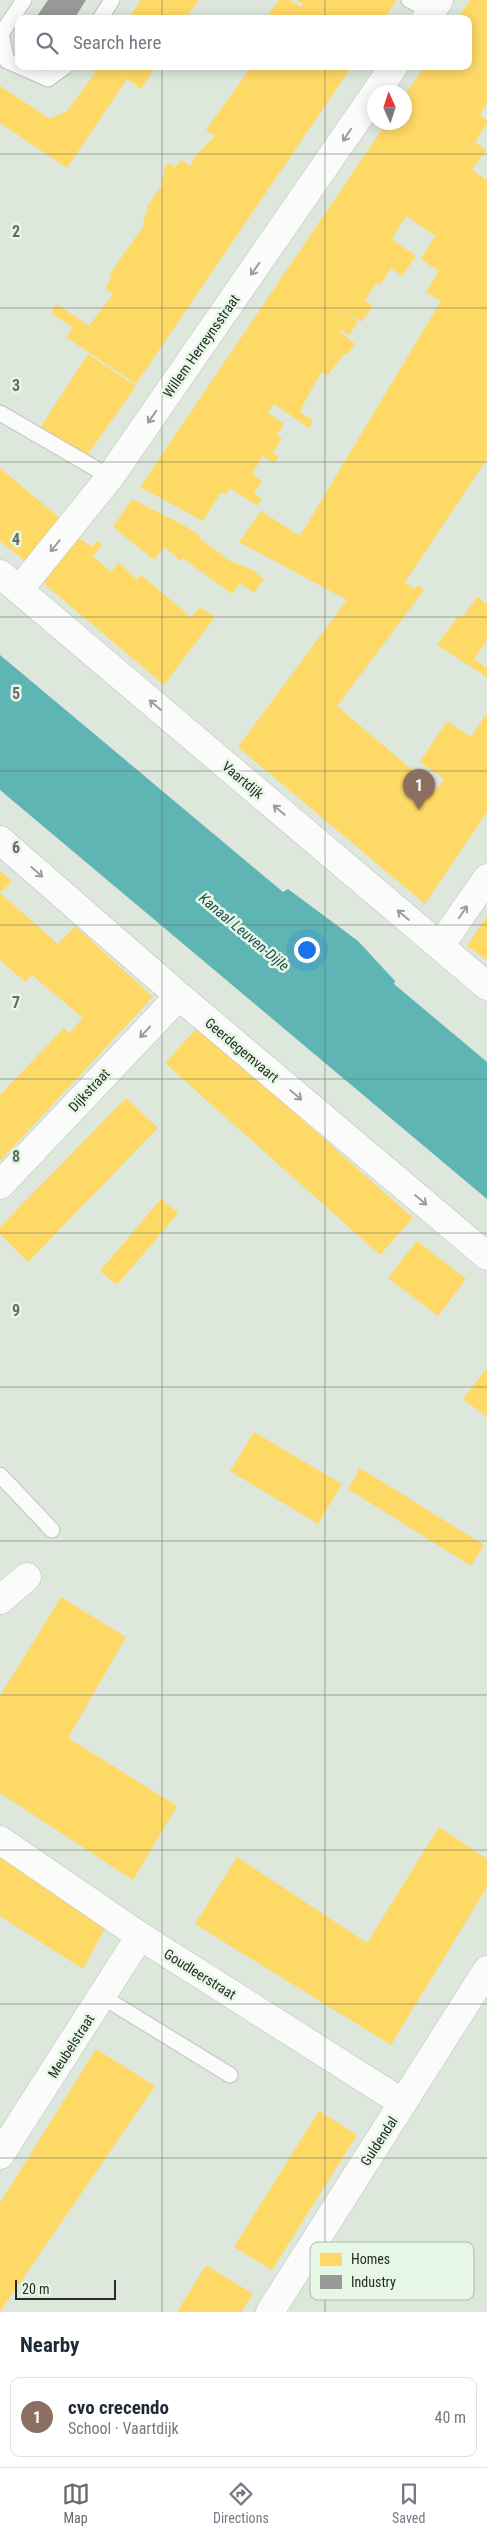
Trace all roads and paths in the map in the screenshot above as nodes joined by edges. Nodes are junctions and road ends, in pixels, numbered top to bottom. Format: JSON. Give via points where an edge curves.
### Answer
{"nodes":[{"id":1,"x":24,"y":0,"type":"edge"},
{"id":2,"x":112,"y":0,"type":"edge"},
{"id":3,"x":103,"y":15,"type":"edge"},
{"id":4,"x":15,"y":65,"type":"edge"},
{"id":5,"x":28,"y":70,"type":"edge"},
{"id":6,"x":60,"y":70,"type":"edge"},
{"id":7,"x":391,"y":70,"type":"edge"},
{"id":8,"x":381,"y":85,"type":"edge"},
{"id":9,"x":367,"y":106,"type":"edge"},
{"id":10,"x":0,"y":413,"type":"edge"},
{"id":11,"x":110,"y":477,"type":"junction"},
{"id":12,"x":10,"y":582,"type":"edge"},
{"id":13,"x":0,"y":840,"type":"edge"},
{"id":14,"x":487,"y":878,"type":"edge"},
{"id":15,"x":440,"y":946,"type":"junction"},
{"id":16,"x":487,"y":986,"type":"edge"},
{"id":17,"x":179,"y":996,"type":"junction"},
{"id":18,"x":0,"y":1185,"type":"edge"},
{"id":19,"x":487,"y":1256,"type":"edge"},
{"id":20,"x":0,"y":1475,"type":"edge"},
{"id":21,"x":52,"y":1530,"type":"dead end"},
{"id":22,"x":27,"y":1577,"type":"dead end"},
{"id":23,"x":0,"y":1600,"type":"edge"},
{"id":24,"x":0,"y":1840,"type":"edge"},
{"id":25,"x":140,"y":1936,"type":"junction"},
{"id":26,"x":487,"y":1970,"type":"edge"},
{"id":27,"x":103,"y":1997,"type":"junction"},
{"id":28,"x":230,"y":2075,"type":"dead end"},
{"id":29,"x":403,"y":2103,"type":"junction"},
{"id":30,"x":10,"y":2118,"type":"edge"},
{"id":31,"x":0,"y":2155,"type":"edge"},
{"id":32,"x":315,"y":2242,"type":"edge"},
{"id":33,"x":310,"y":2249,"type":"edge"},
{"id":34,"x":270,"y":2312,"type":"edge"}],
"edges":[{"from":1,"to":4,"type":"lane","via":[[1,34],[7,61]]},
{"from":2,"to":3,"type":"lane"},
{"from":5,"to":6,"type":"lane","via":[[48,79]]},
{"from":7,"to":8,"type":"street","name":"Willem Herreynsstraat"},
{"from":9,"to":11,"type":"street","name":"Willem Herreynsstraat","one_way":true},
{"from":10,"to":11,"type":"lane"},
{"from":11,"to":12,"type":"street","name":"Willem Herreynsstraat","one_way":true},
{"from":15,"to":12,"type":"street","name":"Vaartdijk","one_way":true},
{"from":13,"to":17,"type":"street","name":"Geerdegemvaart","one_way":true},
{"from":15,"to":14,"type":"street","one_way":true},
{"from":15,"to":16,"type":"street","name":"Vaartdijk"},
{"from":17,"to":18,"type":"street","name":"Dijkstraat","one_way":true},
{"from":17,"to":19,"type":"street","name":"Geerdegemvaart","one_way":true},
{"from":20,"to":21,"type":"lane"},
{"from":22,"to":23,"type":"street"},
{"from":24,"to":25,"type":"street","name":"Goudleerstraat"},
{"from":25,"to":27,"type":"street","name":"Meubelstraat"},
{"from":25,"to":29,"type":"street","name":"Goudleerstraat"},
{"from":26,"to":29,"type":"street","name":"Guldendal"},
{"from":27,"to":28,"type":"lane"},
{"from":27,"to":30,"type":"street","name":"Meubelstraat"},
{"from":29,"to":32,"type":"street","name":"Guldendal"},
{"from":30,"to":31,"type":"street","name":"Meubelstraat"},
{"from":33,"to":34,"type":"street","name":"Guldendal"}]}
